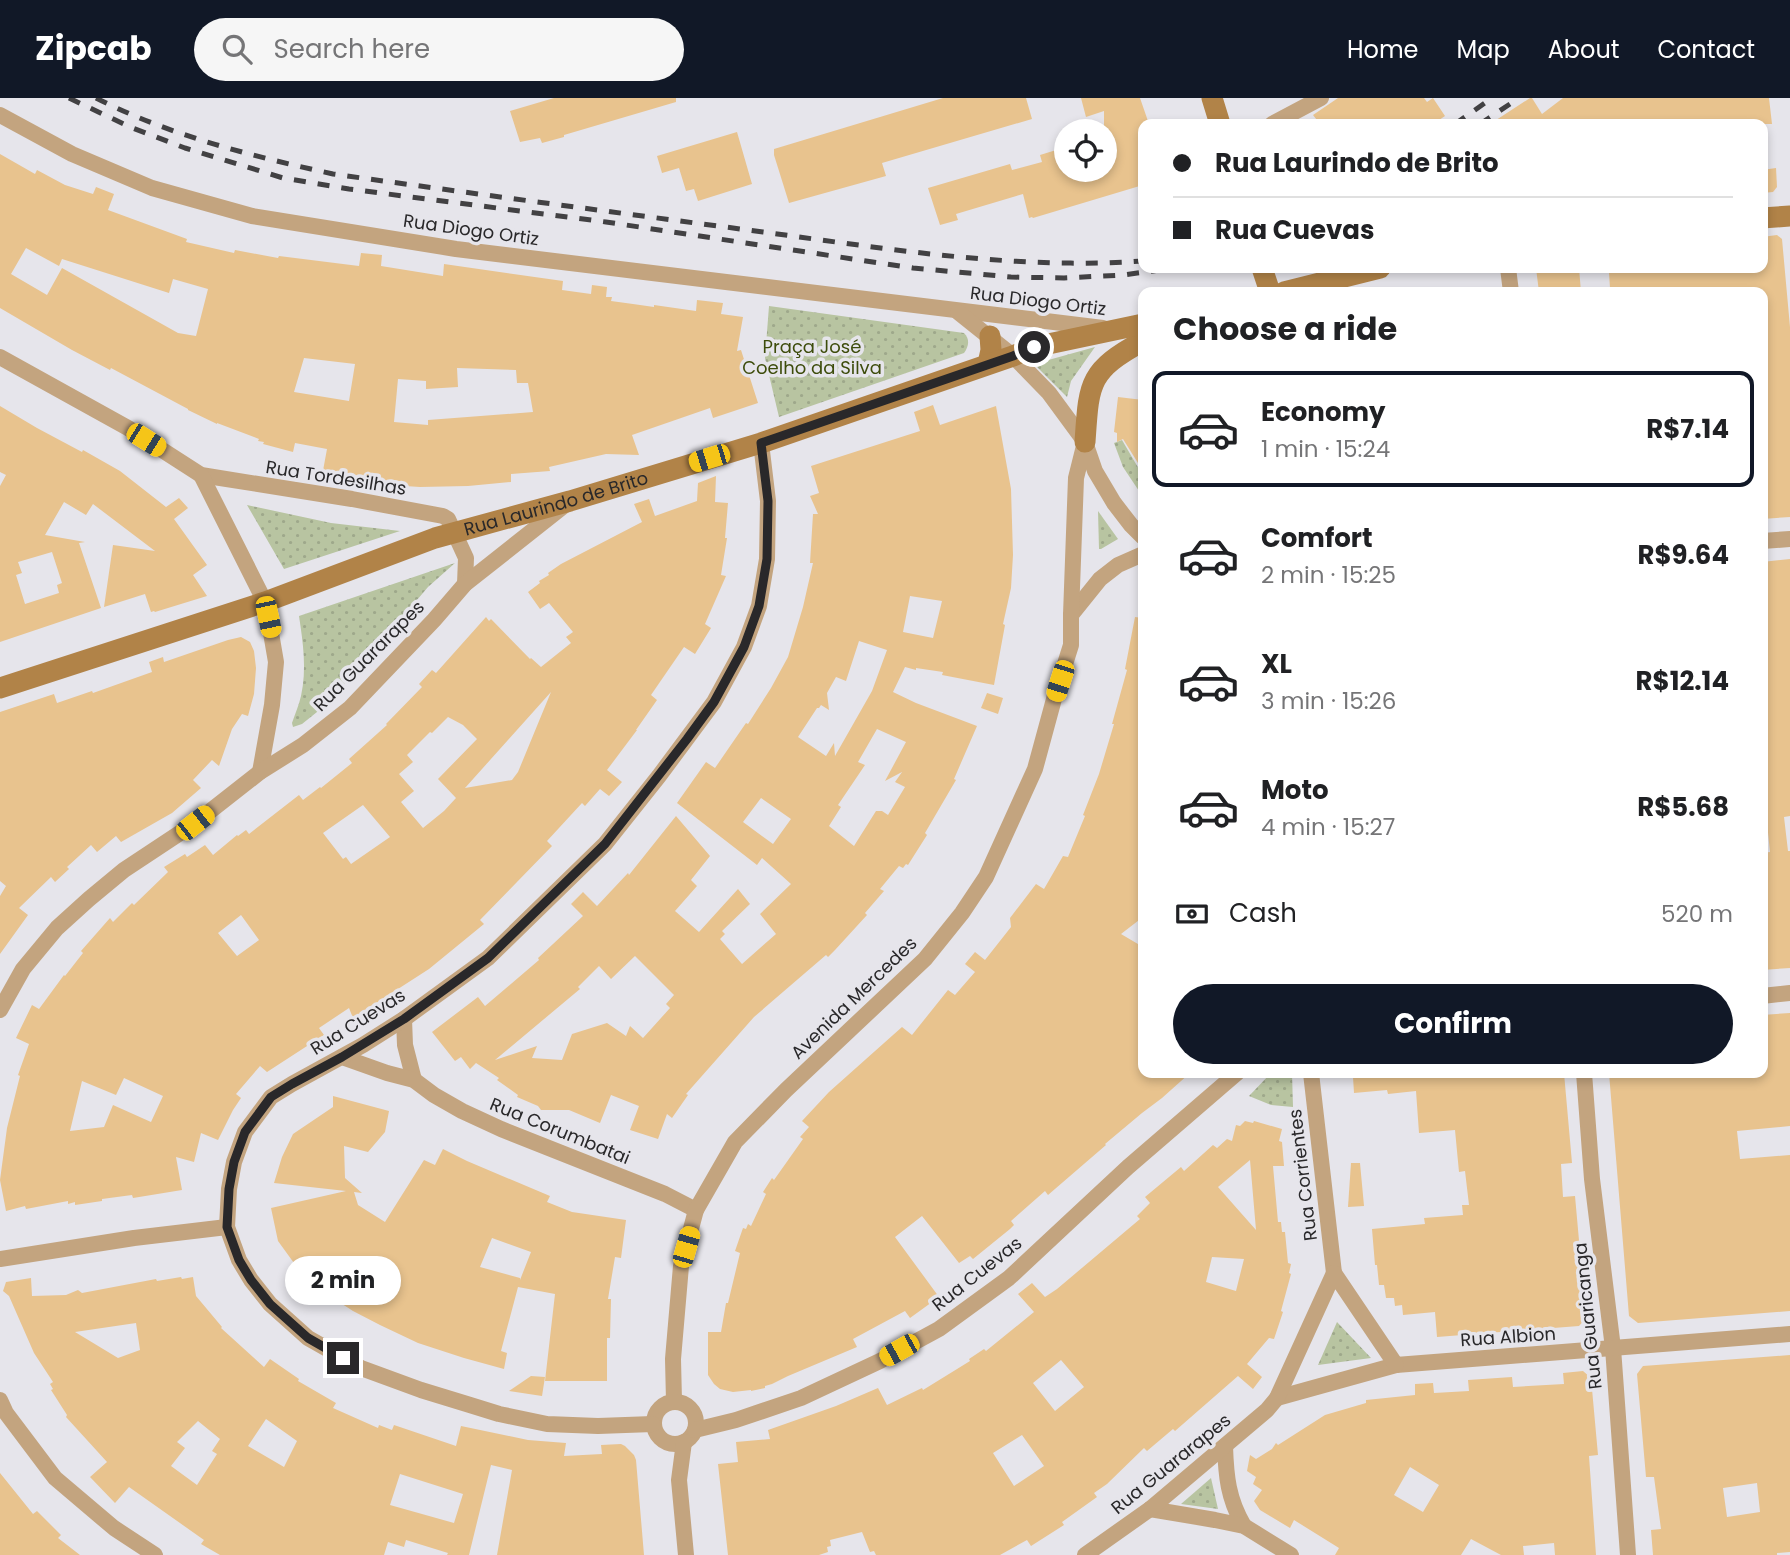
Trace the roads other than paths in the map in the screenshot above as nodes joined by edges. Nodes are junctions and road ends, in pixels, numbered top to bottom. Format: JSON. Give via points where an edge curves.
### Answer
{"nodes":[{"id":1,"x":1212,"y":98,"type":"edge"},
{"id":2,"x":1321,"y":98,"type":"edge"},
{"id":3,"x":0,"y":115,"type":"edge"},
{"id":4,"x":1218,"y":119,"type":"edge"},
{"id":5,"x":1281,"y":119,"type":"edge"},
{"id":6,"x":1790,"y":216,"type":"edge"},
{"id":7,"x":1768,"y":218,"type":"edge"},
{"id":8,"x":1360,"y":273,"type":"edge"},
{"id":9,"x":1304,"y":287,"type":"edge"},
{"id":10,"x":956,"y":310,"type":"junction"},
{"id":11,"x":1138,"y":325,"type":"edge"},
{"id":12,"x":1116,"y":330,"type":"junction"},
{"id":13,"x":990,"y":336,"type":"junction"},
{"id":14,"x":1138,"y":344,"type":"edge"},
{"id":15,"x":0,"y":357,"type":"edge"},
{"id":16,"x":1017,"y":360,"type":"junction"},
{"id":17,"x":988,"y":364,"type":"junction"},
{"id":18,"x":1085,"y":442,"type":"junction"},
{"id":19,"x":761,"y":443,"type":"junction"},
{"id":20,"x":201,"y":475,"type":"junction"},
{"id":21,"x":570,"y":501,"type":"junction"},
{"id":22,"x":1138,"y":532,"type":"edge"},
{"id":23,"x":456,"y":534,"type":"junction"},
{"id":24,"x":1790,"y":539,"type":"edge"},
{"id":25,"x":1768,"y":541,"type":"edge"},
{"id":26,"x":1138,"y":556,"type":"edge"},
{"id":27,"x":465,"y":584,"type":"junction"},
{"id":28,"x":265,"y":602,"type":"junction"},
{"id":29,"x":1070,"y":615,"type":"junction"},
{"id":30,"x":0,"y":688,"type":"edge"},
{"id":31,"x":260,"y":772,"type":"junction"},
{"id":32,"x":1790,"y":993,"type":"edge"},
{"id":33,"x":1768,"y":995,"type":"edge"},
{"id":34,"x":0,"y":1010,"type":"edge"},
{"id":35,"x":404,"y":1019,"type":"junction"},
{"id":36,"x":342,"y":1057,"type":"junction"},
{"id":37,"x":1231,"y":1078,"type":"edge"},
{"id":38,"x":1312,"y":1078,"type":"edge"},
{"id":39,"x":1584,"y":1078,"type":"edge"},
{"id":40,"x":414,"y":1080,"type":"junction"},
{"id":41,"x":696,"y":1210,"type":"junction"},
{"id":42,"x":227,"y":1227,"type":"junction"},
{"id":43,"x":0,"y":1259,"type":"edge"},
{"id":44,"x":1334,"y":1273,"type":"junction"},
{"id":45,"x":1790,"y":1334,"type":"edge"},
{"id":46,"x":1613,"y":1348,"type":"junction"},
{"id":47,"x":1396,"y":1365,"type":"junction"},
{"id":48,"x":1277,"y":1398,"type":"junction"},
{"id":49,"x":0,"y":1399,"type":"edge"},
{"id":50,"x":674,"y":1401,"type":"junction"},
{"id":51,"x":653,"y":1424,"type":"junction"},
{"id":52,"x":685,"y":1432,"type":"junction"},
{"id":53,"x":1225,"y":1446,"type":"junction"},
{"id":54,"x":1150,"y":1509,"type":"junction"},
{"id":55,"x":1244,"y":1526,"type":"junction"},
{"id":56,"x":155,"y":1555,"type":"edge"},
{"id":57,"x":686,"y":1555,"type":"edge"},
{"id":58,"x":1085,"y":1555,"type":"edge"},
{"id":59,"x":1291,"y":1555,"type":"edge"},
{"id":60,"x":1628,"y":1555,"type":"edge"}],
"edges":[{"from":1,"to":4,"type":"street"},
{"from":2,"to":5,"type":"street"},
{"from":3,"to":10,"type":"street","name":"Rua Diogo Ortiz","via":[[72,154],[152,188],[252,216],[456,249]]},
{"from":6,"to":7,"type":"street"},
{"from":8,"to":9,"type":"street"},
{"from":10,"to":12,"type":"street","name":"Rua Diogo Ortiz"},
{"from":10,"to":13,"type":"street","name":"Rua Diogo Ortiz"},
{"from":11,"to":12,"type":"street","name":"Rua Laurindo de Brito"},
{"from":12,"to":16,"type":"street","name":"Rua Laurindo de Brito","via":[[1034,347]]},
{"from":13,"to":16,"type":"street","name":"Rua Diogo Ortiz"},
{"from":13,"to":17,"type":"street"},
{"from":14,"to":18,"type":"street","via":[[1100,370],[1088,399]]},
{"from":15,"to":20,"type":"street","name":"Rua Tordesilhas","via":[[128,428]]},
{"from":16,"to":17,"type":"street","name":"Rua Laurindo de Brito"},
{"from":16,"to":18,"type":"street","via":[[1049,393]]},
{"from":17,"to":19,"type":"street","name":"Rua Laurindo de Brito"},
{"from":18,"to":22,"type":"street","via":[[1095,471]]},
{"from":18,"to":29,"type":"street","name":"Avenida Mercedes","via":[[1076,478]]},
{"from":19,"to":21,"type":"street","name":"Rua Laurindo de Brito"},
{"from":19,"to":35,"type":"street","name":"Rua Cuevas","via":[[768,501],[767,559],[759,606],[744,647],[714,702],[605,844],[488,958]]},
{"from":20,"to":23,"type":"street","name":"Rua Tordesilhas","via":[[425,512],[448,519]]},
{"from":20,"to":28,"type":"street"},
{"from":21,"to":23,"type":"street","name":"Rua Laurindo de Brito"},
{"from":21,"to":27,"type":"street","name":"Rua Guararapes"},
{"from":23,"to":27,"type":"street","via":[[466,558]]},
{"from":23,"to":28,"type":"street","name":"Rua Laurindo de Brito"},
{"from":24,"to":25,"type":"street"},
{"from":26,"to":29,"type":"street","via":[[1100,579]]},
{"from":27,"to":31,"type":"street","name":"Rua Guararapes","via":[[350,708]]},
{"from":28,"to":30,"type":"street","name":"Rua Laurindo de Brito"},
{"from":28,"to":31,"type":"street","via":[[276,662]]},
{"from":29,"to":41,"type":"street","name":"Avenida Mercedes","via":[[1071,645],[1035,768],[986,877],[925,959],[735,1142]]},
{"from":31,"to":34,"type":"street","name":"Rua Guararapes","via":[[124,870],[57,928],[23,969]]},
{"from":32,"to":33,"type":"street"},
{"from":35,"to":36,"type":"street","name":"Rua Cuevas"},
{"from":35,"to":40,"type":"street"},
{"from":36,"to":40,"type":"street","name":"Rua Corumbatai"},
{"from":36,"to":42,"type":"street","name":"Rua Cuevas","via":[[271,1097],[245,1132],[234,1162]]},
{"from":37,"to":52,"type":"street","name":"Rua Cuevas","via":[[1009,1278],[939,1329],[801,1398]]},
{"from":38,"to":44,"type":"street","name":"Rua Corrientes"},
{"from":39,"to":46,"type":"street","name":"Rua Guaricanga"},
{"from":40,"to":41,"type":"street","name":"Rua Corumbatai","via":[[472,1115]]},
{"from":41,"to":50,"type":"street","name":"Avenida Mercedes","via":[[681,1266]]},
{"from":42,"to":43,"type":"street"},
{"from":42,"to":51,"type":"street","name":"Rua Cuevas","via":[[239,1260],[270,1304],[308,1338],[361,1368],[489,1411],[547,1424]]},
{"from":44,"to":47,"type":"street"},
{"from":44,"to":48,"type":"street"},
{"from":45,"to":46,"type":"street","name":"Rua Albion"},
{"from":46,"to":47,"type":"street","name":"Rua Albion"},
{"from":46,"to":60,"type":"street","name":"Rua Guaricanga"},
{"from":47,"to":48,"type":"street","name":"Rua Albion"},
{"from":48,"to":53,"type":"street","name":"Rua Guararapes"},
{"from":49,"to":56,"type":"street","via":[[55,1478],[114,1528]]},
{"from":50,"to":51,"type":"street","via":[[659,1408]]},
{"from":50,"to":52,"type":"street","via":[[690,1407]]},
{"from":51,"to":52,"type":"street","via":[[660,1439]]},
{"from":52,"to":57,"type":"street","via":[[679,1480]]},
{"from":53,"to":54,"type":"street","name":"Rua Guararapes"},
{"from":53,"to":55,"type":"street","via":[[1230,1498]]},
{"from":54,"to":55,"type":"street"},
{"from":54,"to":58,"type":"street","name":"Rua Guararapes"},
{"from":55,"to":59,"type":"street"}]}
